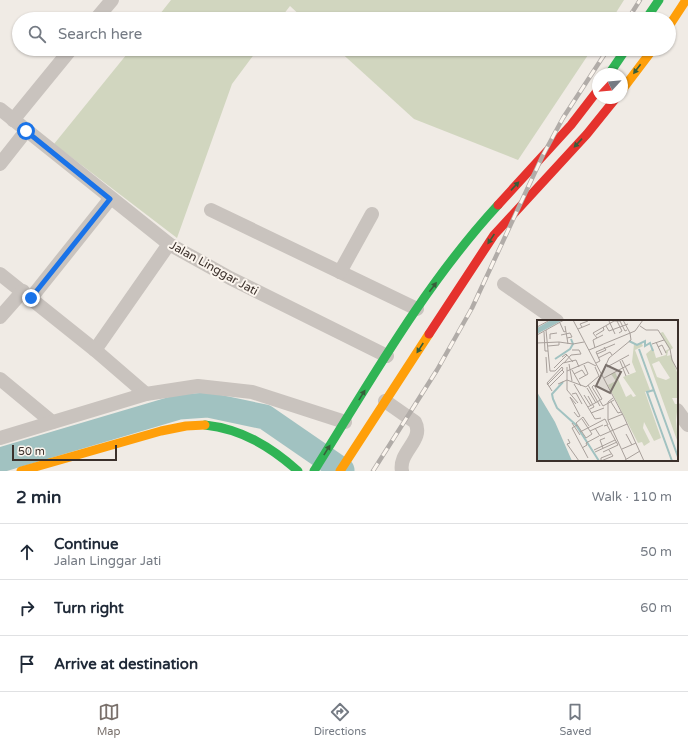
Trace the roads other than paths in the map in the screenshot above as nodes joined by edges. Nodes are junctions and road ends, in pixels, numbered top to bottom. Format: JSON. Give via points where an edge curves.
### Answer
{"nodes":[{"id":1,"x":112,"y":0,"type":"edge"},
{"id":2,"x":659,"y":0,"type":"edge"},
{"id":3,"x":686,"y":0,"type":"edge"},
{"id":4,"x":102,"y":12,"type":"edge"},
{"id":5,"x":651,"y":12,"type":"edge"},
{"id":6,"x":676,"y":15,"type":"edge"},
{"id":7,"x":65,"y":56,"type":"edge"},
{"id":8,"x":621,"y":56,"type":"edge"},
{"id":9,"x":648,"y":56,"type":"edge"},
{"id":10,"x":613,"y":68,"type":"edge"},
{"id":11,"x":628,"y":82,"type":"edge"},
{"id":12,"x":592,"y":98,"type":"edge"},
{"id":13,"x":590,"y":101,"type":"junction"},
{"id":14,"x":611,"y":104,"type":"edge"},
{"id":15,"x":0,"y":109,"type":"edge"},
{"id":16,"x":604,"y":113,"type":"junction"},
{"id":17,"x":13,"y":120,"type":"junction"},
{"id":18,"x":26,"y":131,"type":"junction"},
{"id":19,"x":0,"y":164,"type":"edge"},
{"id":20,"x":110,"y":199,"type":"junction"},
{"id":21,"x":211,"y":210,"type":"dead end"},
{"id":22,"x":372,"y":214,"type":"dead end"},
{"id":23,"x":169,"y":244,"type":"junction"},
{"id":24,"x":340,"y":272,"type":"junction"},
{"id":25,"x":0,"y":274,"type":"edge"},
{"id":26,"x":504,"y":284,"type":"dead end"},
{"id":27,"x":27,"y":295,"type":"junction"},
{"id":28,"x":417,"y":309,"type":"junction"},
{"id":29,"x":0,"y":317,"type":"edge"},
{"id":30,"x":555,"y":320,"type":"edge"},
{"id":31,"x":95,"y":350,"type":"junction"},
{"id":32,"x":387,"y":356,"type":"junction"},
{"id":33,"x":0,"y":379,"type":"edge"},
{"id":34,"x":146,"y":394,"type":"junction"},
{"id":35,"x":385,"y":401,"type":"junction"},
{"id":36,"x":678,"y":411,"type":"edge"},
{"id":37,"x":52,"y":422,"type":"junction"},
{"id":38,"x":343,"y":425,"type":"junction"},
{"id":39,"x":688,"y":425,"type":"edge"},
{"id":40,"x":0,"y":438,"type":"edge"},
{"id":41,"x":21,"y":471,"type":"edge"},
{"id":42,"x":298,"y":471,"type":"edge"},
{"id":43,"x":314,"y":471,"type":"edge"},
{"id":44,"x":340,"y":471,"type":"edge"},
{"id":45,"x":402,"y":471,"type":"edge"}],
"edges":[{"from":1,"to":4,"type":"street"},
{"from":2,"to":5,"type":"main road"},
{"from":3,"to":6,"type":"main road"},
{"from":7,"to":17,"type":"street"},
{"from":8,"to":10,"type":"main road"},
{"from":9,"to":11,"type":"main road","one_way":true},
{"from":12,"to":13,"type":"main road"},
{"from":13,"to":16,"type":"main road"},
{"from":28,"to":13,"type":"main road","one_way":true,"via":[[480,225]]},
{"from":14,"to":16,"type":"main road"},
{"from":15,"to":17,"type":"street","name":"Jalan Linggar Jati"},
{"from":16,"to":35,"type":"main road","one_way":true,"via":[[494,235]]},
{"from":17,"to":18,"type":"street","name":"Jalan Linggar Jati"},
{"from":18,"to":19,"type":"street"},
{"from":18,"to":20,"type":"street","name":"Jalan Linggar Jati"},
{"from":20,"to":23,"type":"street","name":"Jalan Linggar Jati"},
{"from":20,"to":27,"type":"street"},
{"from":21,"to":24,"type":"street"},
{"from":22,"to":24,"type":"street"},
{"from":23,"to":31,"type":"street"},
{"from":23,"to":32,"type":"street","name":"Jalan Linggar Jati","via":[[230,278]]},
{"from":24,"to":28,"type":"street"},
{"from":25,"to":27,"type":"street"},
{"from":26,"to":30,"type":"street"},
{"from":27,"to":29,"type":"street"},
{"from":27,"to":31,"type":"street"},
{"from":28,"to":32,"type":"main road"},
{"from":31,"to":34,"type":"street"},
{"from":38,"to":32,"type":"main road","one_way":true},
{"from":33,"to":37,"type":"street"},
{"from":34,"to":37,"type":"street"},
{"from":34,"to":38,"type":"street","via":[[198,386],[252,392]]},
{"from":35,"to":44,"type":"main road"},
{"from":35,"to":45,"type":"street","via":[[415,422],[418,427],[418,433],[401,461]]},
{"from":36,"to":39,"type":"street"},
{"from":37,"to":40,"type":"street"},
{"from":43,"to":38,"type":"main road","one_way":true},
{"from":41,"to":42,"type":"main road","via":[[173,428],[200,425],[245,434],[286,459]]}]}
